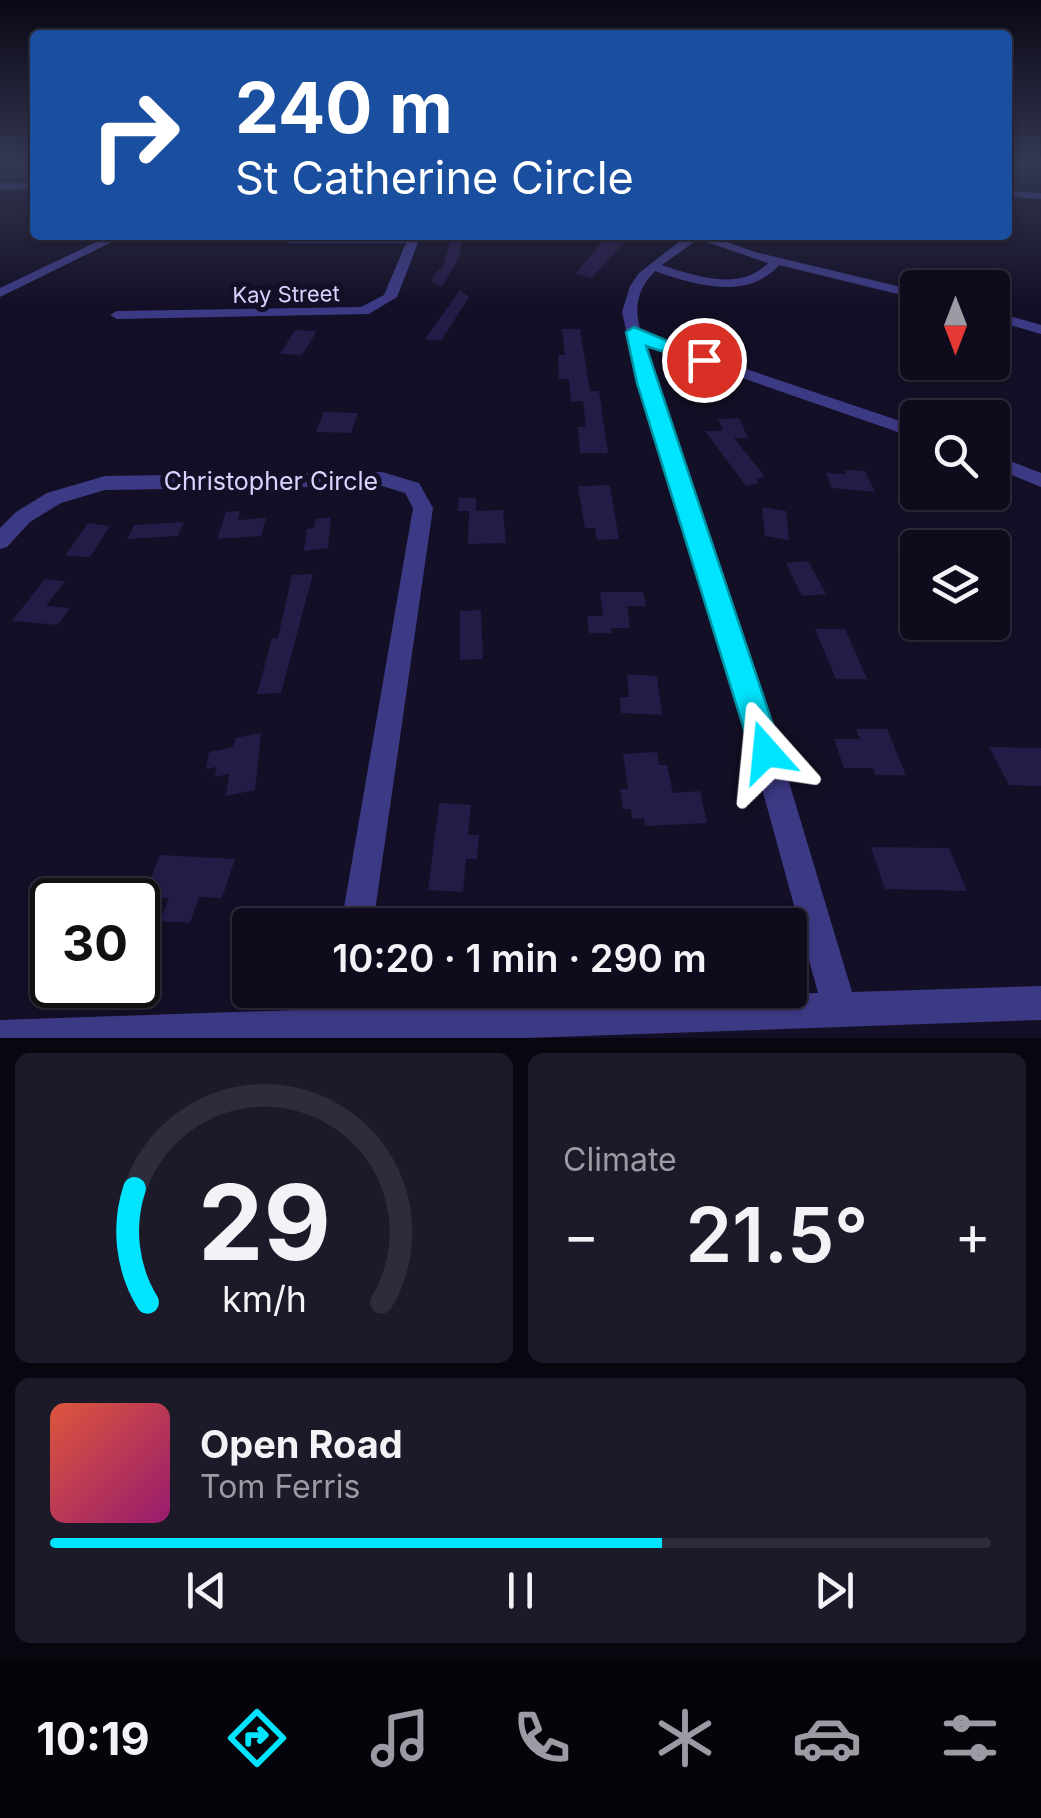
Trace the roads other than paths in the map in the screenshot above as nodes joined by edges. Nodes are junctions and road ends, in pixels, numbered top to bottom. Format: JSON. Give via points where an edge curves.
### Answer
{"nodes":[{"id":1,"x":110,"y":240,"type":"edge"},
{"id":2,"x":413,"y":240,"type":"edge"},
{"id":3,"x":690,"y":240,"type":"edge"},
{"id":4,"x":712,"y":240,"type":"edge"},
{"id":5,"x":776,"y":261,"type":"junction"},
{"id":6,"x":653,"y":266,"type":"junction"},
{"id":7,"x":900,"y":291,"type":"edge"},
{"id":8,"x":0,"y":293,"type":"edge"},
{"id":9,"x":117,"y":316,"type":"dead end"},
{"id":10,"x":1010,"y":321,"type":"edge"},
{"id":11,"x":1041,"y":330,"type":"edge"},
{"id":12,"x":634,"y":332,"type":"junction"},
{"id":13,"x":900,"y":427,"type":"edge"},
{"id":14,"x":1010,"y":467,"type":"edge"},
{"id":15,"x":1041,"y":480,"type":"edge"},
{"id":16,"x":0,"y":541,"type":"edge"},
{"id":17,"x":359,"y":908,"type":"edge"},
{"id":18,"x":1041,"y":1003,"type":"edge"},
{"id":19,"x":333,"y":1008,"type":"edge"},
{"id":20,"x":509,"y":1008,"type":"edge"},
{"id":21,"x":840,"y":1010,"type":"junction"},
{"id":22,"x":0,"y":1038,"type":"edge"}],
"edges":[{"from":1,"to":8,"type":"street"},
{"from":2,"to":9,"type":"street","name":"Kay Street","via":[[390,297],[364,311]]},
{"from":3,"to":6,"type":"street"},
{"from":4,"to":5,"type":"street"},
{"from":5,"to":6,"type":"street","via":[[760,276],[722,282]]},
{"from":5,"to":7,"type":"street"},
{"from":6,"to":12,"type":"street","via":[[629,300]]},
{"from":10,"to":11,"type":"street"},
{"from":12,"to":13,"type":"street"},
{"from":12,"to":21,"type":"street"},
{"from":14,"to":15,"type":"street"},
{"from":16,"to":17,"type":"street","name":"Christopher Circle","via":[[54,498],[105,483],[382,480],[412,488],[423,508]]},
{"from":18,"to":21,"type":"street"},
{"from":19,"to":22,"type":"street"},
{"from":20,"to":21,"type":"street"}]}
